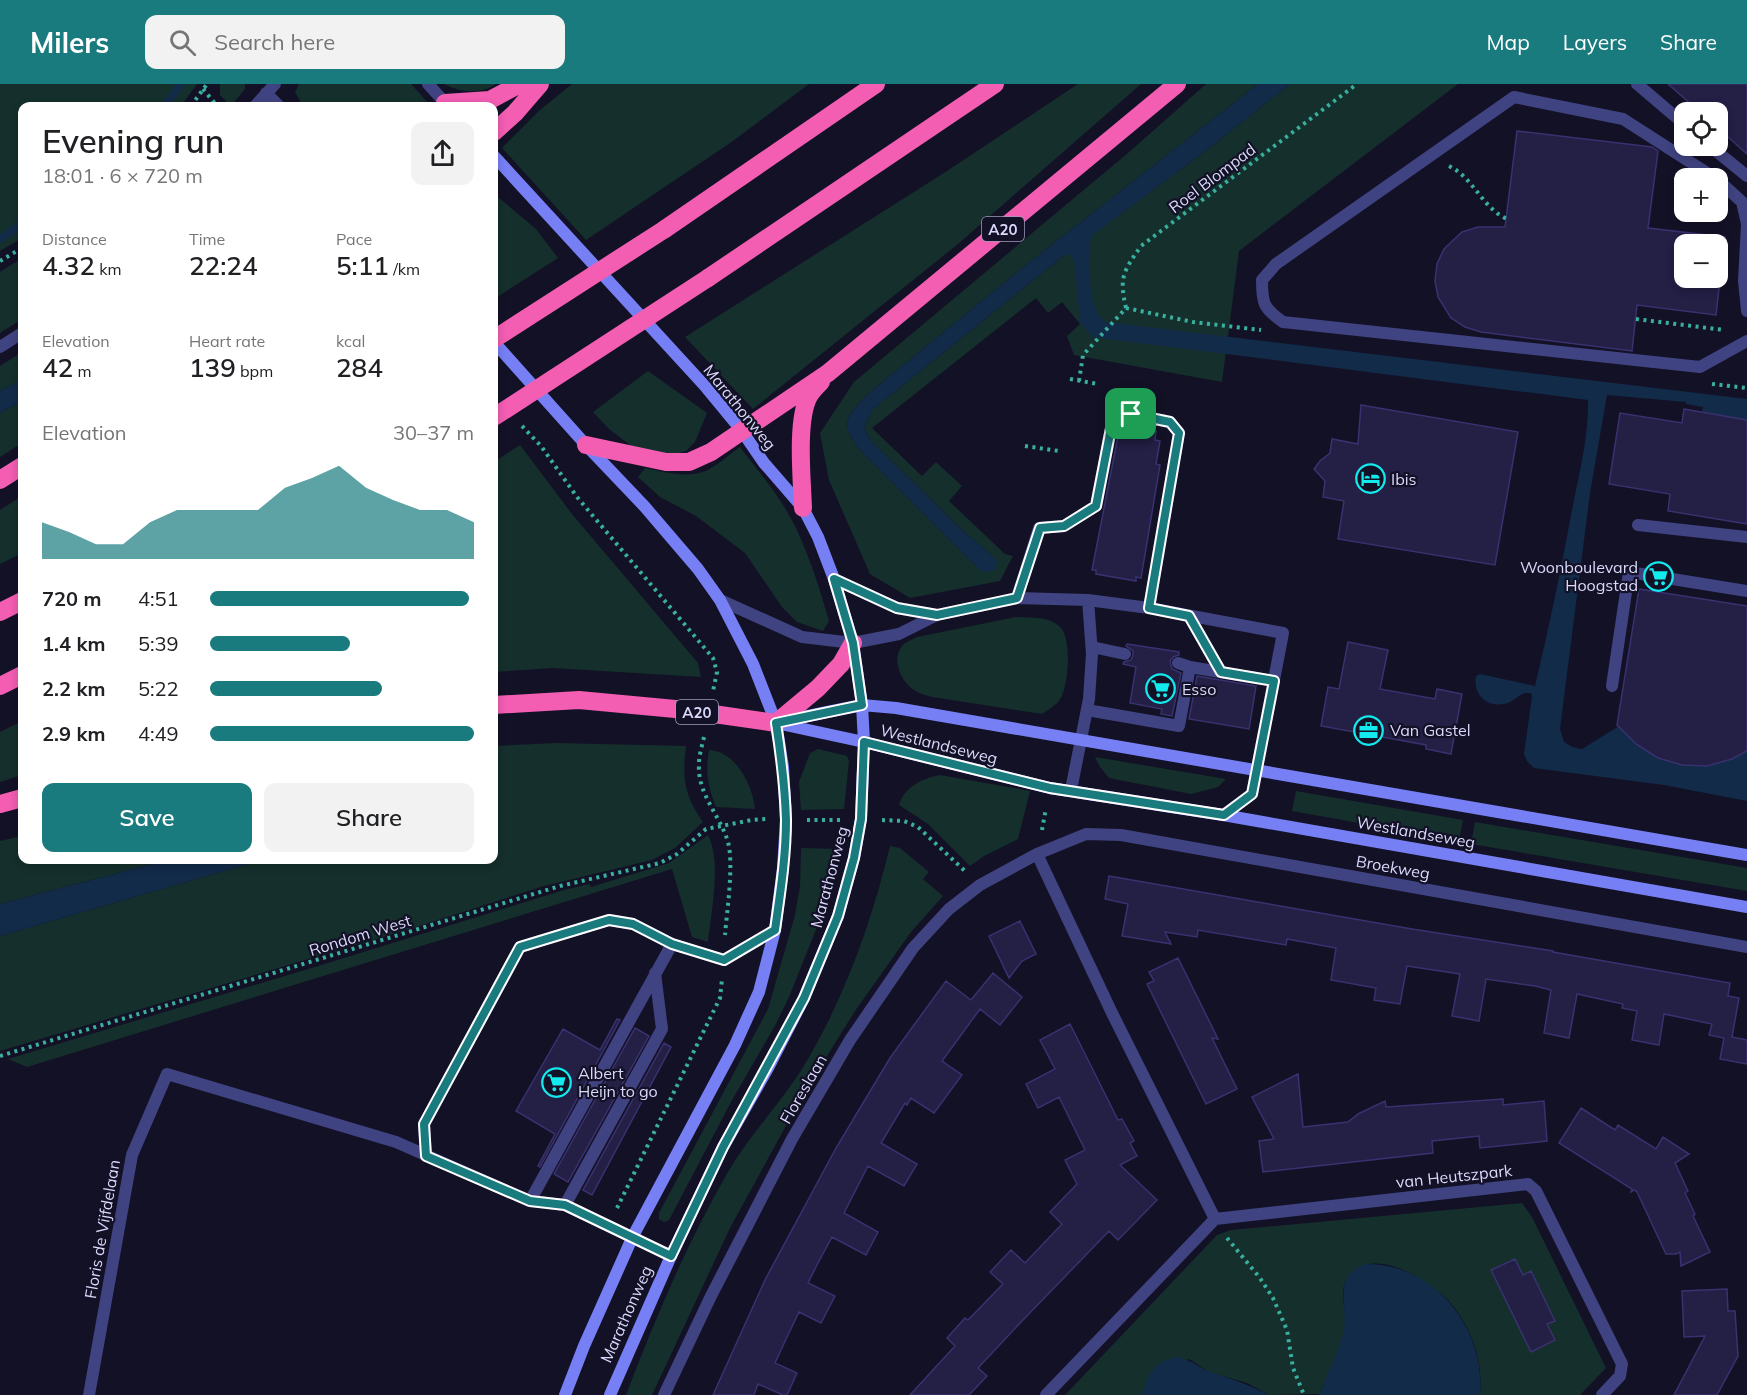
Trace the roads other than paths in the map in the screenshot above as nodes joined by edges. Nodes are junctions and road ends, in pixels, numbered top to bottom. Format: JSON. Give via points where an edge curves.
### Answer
{"nodes":[{"id":1,"x":428,"y":84,"type":"edge"},
{"id":2,"x":520,"y":84,"type":"edge"},
{"id":3,"x":540,"y":84,"type":"edge"},
{"id":4,"x":876,"y":84,"type":"edge"},
{"id":5,"x":995,"y":84,"type":"edge"},
{"id":6,"x":1178,"y":84,"type":"edge"},
{"id":7,"x":1637,"y":84,"type":"edge"},
{"id":8,"x":271,"y":88,"type":"edge"},
{"id":9,"x":259,"y":102,"type":"edge"},
{"id":10,"x":277,"y":102,"type":"edge"},
{"id":11,"x":444,"y":102,"type":"edge"},
{"id":12,"x":473,"y":102,"type":"edge"},
{"id":13,"x":1674,"y":115,"type":"edge"},
{"id":14,"x":498,"y":128,"type":"edge"},
{"id":15,"x":1722,"y":156,"type":"edge"},
{"id":16,"x":498,"y":160,"type":"edge"},
{"id":17,"x":1699,"y":168,"type":"edge"},
{"id":18,"x":1747,"y":176,"type":"edge"},
{"id":19,"x":1728,"y":190,"type":"edge"},
{"id":20,"x":1747,"y":311,"type":"edge"},
{"id":21,"x":18,"y":336,"type":"edge"},
{"id":22,"x":498,"y":337,"type":"edge"},
{"id":23,"x":1747,"y":341,"type":"edge"},
{"id":24,"x":498,"y":345,"type":"edge"},
{"id":25,"x":0,"y":347,"type":"edge"},
{"id":26,"x":828,"y":373,"type":"junction"},
{"id":27,"x":498,"y":414,"type":"edge"},
{"id":28,"x":742,"y":431,"type":"junction"},
{"id":29,"x":586,"y":446,"type":"junction"},
{"id":30,"x":18,"y":469,"type":"edge"},
{"id":31,"x":0,"y":480,"type":"edge"},
{"id":32,"x":803,"y":508,"type":"junction"},
{"id":33,"x":1638,"y":525,"type":"dead end"},
{"id":34,"x":1747,"y":537,"type":"edge"},
{"id":35,"x":834,"y":579,"type":"junction"},
{"id":36,"x":1747,"y":591,"type":"edge"},
{"id":37,"x":1017,"y":598,"type":"junction"},
{"id":38,"x":720,"y":600,"type":"junction"},
{"id":39,"x":1089,"y":600,"type":"junction"},
{"id":40,"x":18,"y":603,"type":"edge"},
{"id":41,"x":1149,"y":608,"type":"junction"},
{"id":42,"x":0,"y":612,"type":"edge"},
{"id":43,"x":937,"y":615,"type":"junction"},
{"id":44,"x":1189,"y":616,"type":"junction"},
{"id":45,"x":853,"y":643,"type":"junction"},
{"id":46,"x":1092,"y":647,"type":"junction"},
{"id":47,"x":1125,"y":654,"type":"dead end"},
{"id":48,"x":1221,"y":672,"type":"junction"},
{"id":49,"x":18,"y":677,"type":"edge"},
{"id":50,"x":1274,"y":681,"type":"junction"},
{"id":51,"x":0,"y":686,"type":"edge"},
{"id":52,"x":1612,"y":686,"type":"dead end"},
{"id":53,"x":498,"y":705,"type":"edge"},
{"id":54,"x":862,"y":705,"type":"junction"},
{"id":55,"x":1087,"y":710,"type":"junction"},
{"id":56,"x":776,"y":723,"type":"junction"},
{"id":57,"x":1081,"y":739,"type":"junction"},
{"id":58,"x":864,"y":742,"type":"junction"},
{"id":59,"x":1258,"y":769,"type":"junction"},
{"id":60,"x":1071,"y":790,"type":"junction"},
{"id":61,"x":18,"y":799,"type":"edge"},
{"id":62,"x":0,"y":804,"type":"edge"},
{"id":63,"x":1224,"y":815,"type":"junction"},
{"id":64,"x":1037,"y":854,"type":"junction"},
{"id":65,"x":1747,"y":855,"type":"edge"},
{"id":66,"x":1747,"y":907,"type":"edge"},
{"id":67,"x":775,"y":930,"type":"junction"},
{"id":68,"x":672,"y":944,"type":"junction"},
{"id":69,"x":1747,"y":947,"type":"edge"},
{"id":70,"x":655,"y":973,"type":"junction"},
{"id":71,"x":426,"y":1156,"type":"junction"},
{"id":72,"x":530,"y":1201,"type":"junction"},
{"id":73,"x":565,"y":1205,"type":"junction"},
{"id":74,"x":1215,"y":1219,"type":"junction"},
{"id":75,"x":633,"y":1236,"type":"junction"},
{"id":76,"x":671,"y":1256,"type":"junction"},
{"id":77,"x":90,"y":1395,"type":"edge"},
{"id":78,"x":565,"y":1395,"type":"edge"},
{"id":79,"x":610,"y":1395,"type":"edge"},
{"id":80,"x":664,"y":1395,"type":"edge"},
{"id":81,"x":1046,"y":1395,"type":"edge"},
{"id":82,"x":1602,"y":1395,"type":"edge"}],
"edges":[{"from":1,"to":11,"type":"street"},
{"from":2,"to":12,"type":"highway","via":[[490,100]]},
{"from":3,"to":14,"type":"highway"},
{"from":4,"to":22,"type":"highway","bridge":true},
{"from":5,"to":27,"type":"highway","bridge":true},
{"from":6,"to":26,"type":"highway","number":"A20"},
{"from":7,"to":13,"type":"street"},
{"from":8,"to":9,"type":"street"},
{"from":8,"to":10,"type":"street"},
{"from":15,"to":18,"type":"street"},
{"from":16,"to":28,"type":"main road","name":"Marathonweg"},
{"from":17,"to":23,"type":"street","via":[[1623,119],[1514,97],[1276,264],[1262,280],[1262,302],[1282,322],[1700,367]]},
{"from":19,"to":20,"type":"street","via":[[1742,202],[1747,224]]},
{"from":21,"to":25,"type":"street"},
{"from":24,"to":29,"type":"main road","name":"Marathonweg"},
{"from":26,"to":28,"type":"highway","number":"A20"},
{"from":26,"to":32,"type":"highway","via":[[809,397],[802,425]]},
{"from":28,"to":29,"type":"highway","via":[[690,462],[666,462]]},
{"from":28,"to":32,"type":"main road","name":"Marathonweg"},
{"from":29,"to":38,"type":"main road","name":"Marathonweg","via":[[653,516]]},
{"from":30,"to":31,"type":"highway"},
{"from":32,"to":35,"type":"main road","name":"Marathonweg"},
{"from":33,"to":34,"type":"street"},
{"from":35,"to":43,"type":"street","via":[[897,608]]},
{"from":35,"to":45,"type":"main road","name":"Marathonweg"},
{"from":36,"to":52,"type":"street","via":[[1629,572]]},
{"from":37,"to":39,"type":"street"},
{"from":37,"to":41,"type":"street","via":[[1040,528],[1064,526],[1096,506],[1112,423],[1131,414],[1170,422],[1179,433]]},
{"from":37,"to":43,"type":"street"},
{"from":38,"to":45,"type":"street","via":[[802,637]]},
{"from":38,"to":56,"type":"main road","name":"Marathonweg","via":[[753,664]]},
{"from":39,"to":41,"type":"street"},
{"from":39,"to":46,"type":"street"},
{"from":40,"to":42,"type":"highway"},
{"from":41,"to":44,"type":"street"},
{"from":43,"to":45,"type":"street","via":[[899,634]]},
{"from":44,"to":48,"type":"street"},
{"from":44,"to":50,"type":"street","via":[[1283,633]]},
{"from":45,"to":54,"type":"main road","name":"Marathonweg"},
{"from":45,"to":56,"type":"highway","via":[[841,664],[818,688]]},
{"from":46,"to":47,"type":"street"},
{"from":46,"to":55,"type":"street"},
{"from":48,"to":50,"type":"street"},
{"from":48,"to":55,"type":"street","via":[[1184,665],[1179,726]]},
{"from":49,"to":51,"type":"highway"},
{"from":50,"to":59,"type":"street"},
{"from":53,"to":56,"type":"highway","number":"A20","via":[[579,700]]},
{"from":54,"to":56,"type":"main road","name":"Westlandseweg"},
{"from":54,"to":57,"type":"main road","name":"Westlandseweg"},
{"from":54,"to":58,"type":"main road","name":"Marathonweg"},
{"from":55,"to":57,"type":"street"},
{"from":56,"to":58,"type":"main road","name":"Westlandseweg"},
{"from":56,"to":67,"type":"main road","name":"Marathonweg","via":[[786,819]]},
{"from":57,"to":59,"type":"main road","name":"Westlandseweg"},
{"from":57,"to":60,"type":"street"},
{"from":58,"to":60,"type":"main road","name":"Westlandseweg"},
{"from":58,"to":76,"type":"main road","name":"Marathonweg","via":[[861,819],[838,916],[804,998],[723,1147]]},
{"from":59,"to":63,"type":"street","via":[[1252,794]]},
{"from":59,"to":65,"type":"main road","name":"Westlandseweg"},
{"from":60,"to":63,"type":"main road","name":"Westlandseweg"},
{"from":61,"to":62,"type":"highway"},
{"from":63,"to":66,"type":"main road","name":"Westlandseweg"},
{"from":64,"to":69,"type":"street","name":"Broekweg","via":[[1086,834],[1121,835]]},
{"from":64,"to":74,"type":"street"},
{"from":64,"to":80,"type":"street","name":"Floreslaan","via":[[980,885],[950,909],[913,948],[850,1040],[787,1149]]},
{"from":67,"to":68,"type":"street","via":[[724,960]]},
{"from":67,"to":75,"type":"main road","name":"Marathonweg","via":[[759,992],[735,1045]]},
{"from":68,"to":70,"type":"street"},
{"from":68,"to":71,"type":"street","via":[[633,924],[609,920],[520,947],[424,1124]]},
{"from":70,"to":72,"type":"street"},
{"from":70,"to":73,"type":"street","via":[[662,1029]]},
{"from":71,"to":72,"type":"street"},
{"from":71,"to":77,"type":"street","name":"Floris de Vijfdelaan","via":[[396,1142],[167,1074],[132,1155]]},
{"from":72,"to":73,"type":"street"},
{"from":73,"to":75,"type":"street"},
{"from":74,"to":81,"type":"street"},
{"from":74,"to":82,"type":"street","name":"van Heutszpark","via":[[1528,1184],[1536,1191],[1622,1364],[1620,1376]]},
{"from":75,"to":76,"type":"street"},
{"from":75,"to":78,"type":"main road","name":"Marathonweg"},
{"from":76,"to":79,"type":"main road","name":"Marathonweg"}]}
